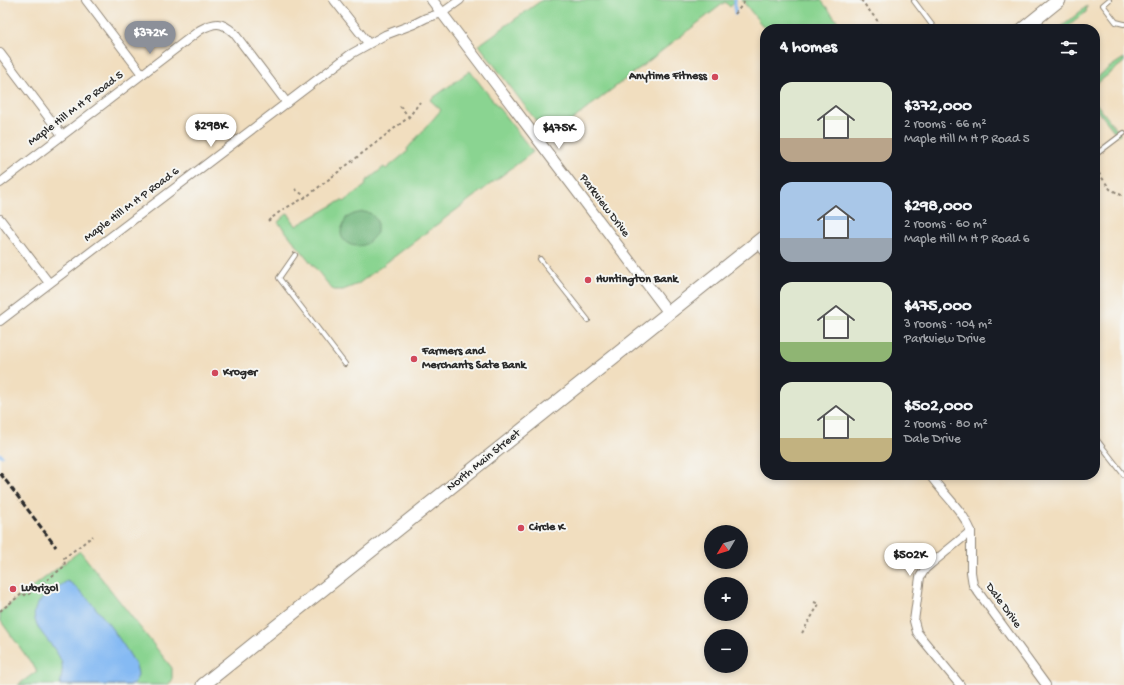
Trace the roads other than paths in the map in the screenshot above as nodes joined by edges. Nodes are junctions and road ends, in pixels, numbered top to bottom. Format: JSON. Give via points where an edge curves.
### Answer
{"nodes":[{"id":1,"x":86,"y":0,"type":"edge"},
{"id":2,"x":334,"y":0,"type":"edge"},
{"id":3,"x":432,"y":0,"type":"edge"},
{"id":4,"x":460,"y":0,"type":"edge"},
{"id":5,"x":1059,"y":0,"type":"edge"},
{"id":6,"x":1109,"y":0,"type":"edge"},
{"id":7,"x":914,"y":1,"type":"dead end"},
{"id":8,"x":442,"y":13,"type":"junction"},
{"id":9,"x":930,"y":24,"type":"edge"},
{"id":10,"x":1029,"y":24,"type":"edge"},
{"id":11,"x":1124,"y":24,"type":"edge"},
{"id":12,"x":368,"y":43,"type":"junction"},
{"id":13,"x":0,"y":53,"type":"edge"},
{"id":14,"x":142,"y":74,"type":"junction"},
{"id":15,"x":287,"y":103,"type":"junction"},
{"id":16,"x":1124,"y":133,"type":"edge"},
{"id":17,"x":62,"y":135,"type":"junction"},
{"id":18,"x":1100,"y":151,"type":"edge"},
{"id":19,"x":0,"y":183,"type":"edge"},
{"id":20,"x":0,"y":219,"type":"edge"},
{"id":21,"x":760,"y":245,"type":"edge"},
{"id":22,"x":295,"y":255,"type":"dead end"},
{"id":23,"x":540,"y":259,"type":"dead end"},
{"id":24,"x":49,"y":283,"type":"junction"},
{"id":25,"x":669,"y":313,"type":"junction"},
{"id":26,"x":588,"y":320,"type":"dead end"},
{"id":27,"x":0,"y":321,"type":"edge"},
{"id":28,"x":345,"y":364,"type":"dead end"},
{"id":29,"x":1100,"y":445,"type":"edge"},
{"id":30,"x":1124,"y":475,"type":"edge"},
{"id":31,"x":934,"y":480,"type":"edge"},
{"id":32,"x":971,"y":531,"type":"junction"},
{"id":33,"x":203,"y":685,"type":"edge"},
{"id":34,"x":960,"y":685,"type":"edge"},
{"id":35,"x":1046,"y":685,"type":"edge"}],
"edges":[{"from":1,"to":14,"type":"street"},
{"from":2,"to":12,"type":"street"},
{"from":3,"to":8,"type":"street","name":"Parkview Drive"},
{"from":4,"to":8,"type":"street","name":"Maple Hill M H P Road 6"},
{"from":5,"to":10,"type":"main road"},
{"from":6,"to":11,"type":"lane","via":[[1102,5],[1116,22]]},
{"from":7,"to":9,"type":"lane"},
{"from":8,"to":12,"type":"street","name":"Maple Hill M H P Road 6"},
{"from":8,"to":25,"type":"street","name":"Parkview Drive"},
{"from":12,"to":15,"type":"street","name":"Maple Hill M H P Road 6"},
{"from":13,"to":17,"type":"street"},
{"from":14,"to":15,"type":"street","name":"Maple Hill M H P Road 5","via":[[200,30],[218,23],[226,25],[234,34]]},
{"from":14,"to":17,"type":"street","name":"Maple Hill M H P Road 5"},
{"from":15,"to":24,"type":"street","name":"Maple Hill M H P Road 6"},
{"from":16,"to":18,"type":"lane"},
{"from":17,"to":19,"type":"street","name":"Maple Hill M H P Road 5"},
{"from":20,"to":24,"type":"street"},
{"from":21,"to":25,"type":"main road","name":"North Main Street"},
{"from":22,"to":28,"type":"lane","via":[[279,278]]},
{"from":23,"to":26,"type":"lane"},
{"from":24,"to":27,"type":"street","name":"Maple Hill M H P Road 6"},
{"from":25,"to":33,"type":"main road","name":"North Main Street"},
{"from":29,"to":30,"type":"lane"},
{"from":31,"to":32,"type":"street","via":[[967,522]]},
{"from":32,"to":34,"type":"street","via":[[925,569],[920,577],[915,608],[914,622],[917,632]]},
{"from":32,"to":35,"type":"street","name":"Dale Drive","via":[[973,585]]}]}
